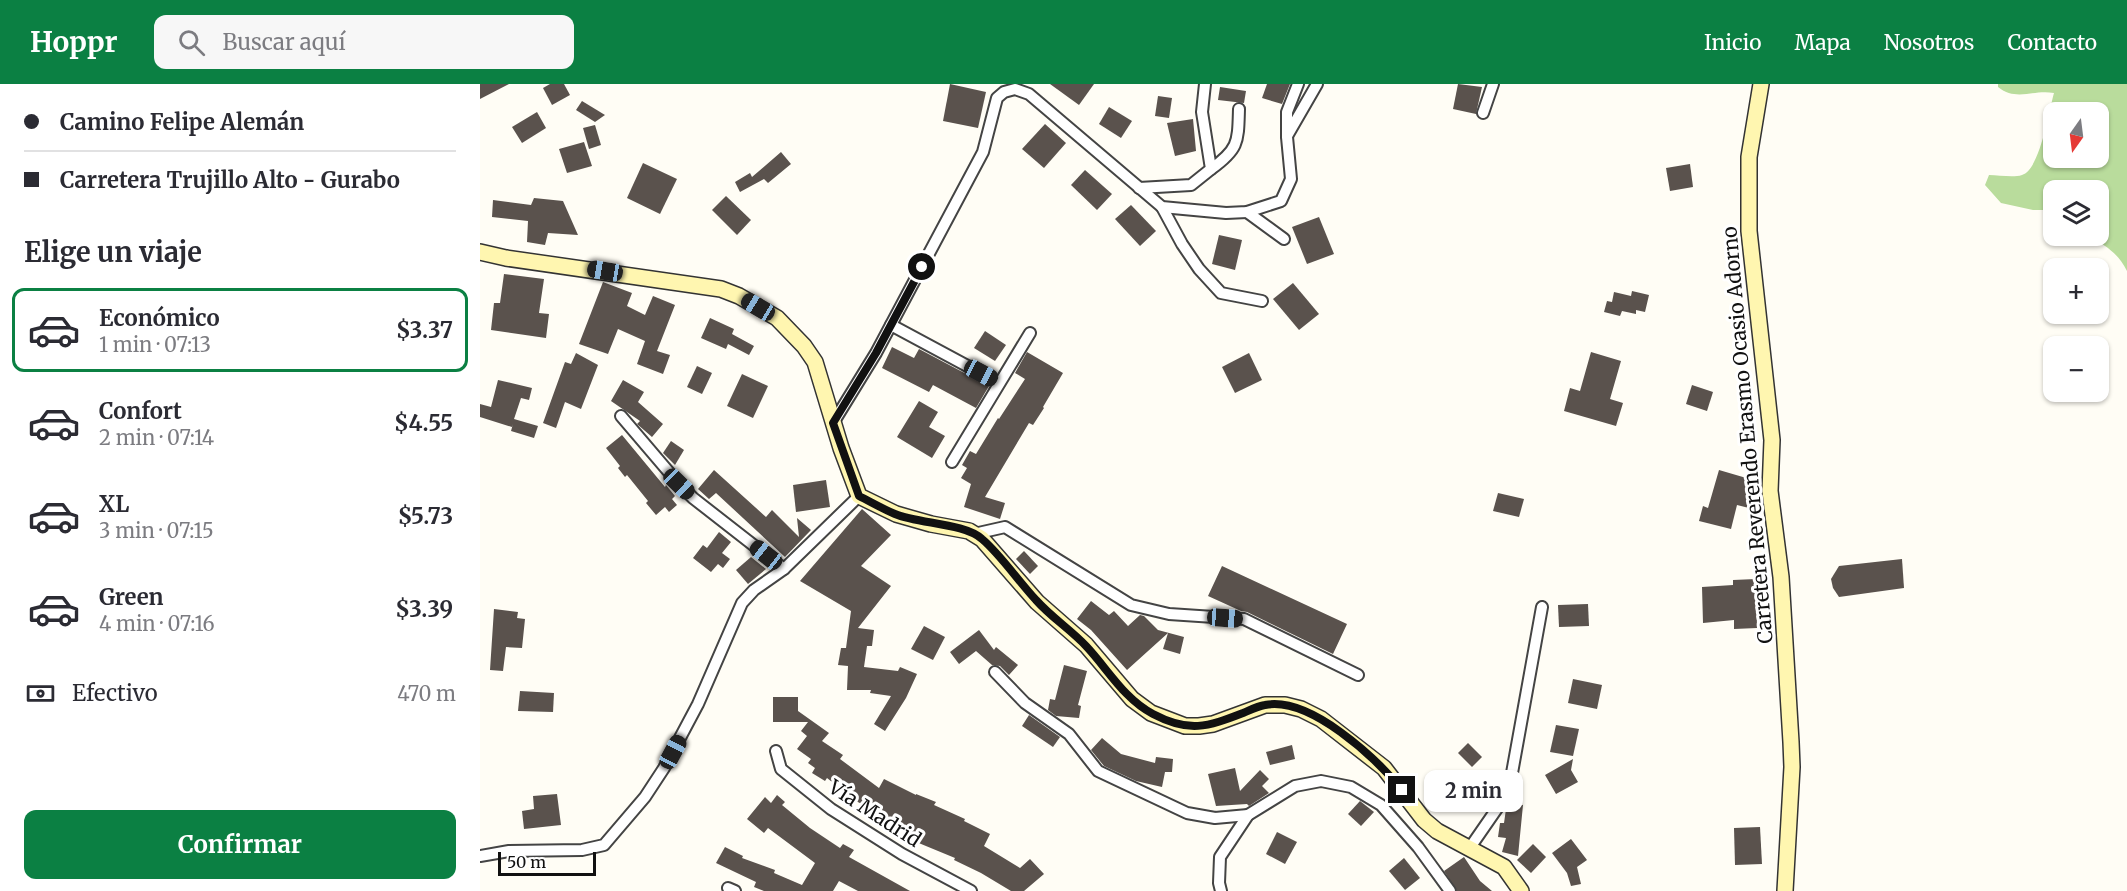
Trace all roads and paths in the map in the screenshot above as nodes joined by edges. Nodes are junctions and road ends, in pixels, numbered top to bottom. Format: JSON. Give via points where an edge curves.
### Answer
{"nodes":[{"id":1,"x":1205,"y":84,"type":"edge"},
{"id":2,"x":1298,"y":84,"type":"edge"},
{"id":3,"x":1317,"y":84,"type":"edge"},
{"id":4,"x":1493,"y":84,"type":"edge"},
{"id":5,"x":1761,"y":84,"type":"edge"},
{"id":6,"x":1239,"y":109,"type":"dead end"},
{"id":7,"x":1483,"y":113,"type":"dead end"},
{"id":8,"x":1287,"y":137,"type":"junction"},
{"id":9,"x":1211,"y":169,"type":"junction"},
{"id":10,"x":1140,"y":188,"type":"junction"},
{"id":11,"x":1162,"y":207,"type":"junction"},
{"id":12,"x":1246,"y":212,"type":"junction"},
{"id":13,"x":1284,"y":239,"type":"dead end"},
{"id":14,"x":480,"y":252,"type":"edge"},
{"id":15,"x":1262,"y":301,"type":"dead end"},
{"id":16,"x":891,"y":325,"type":"junction"},
{"id":17,"x":1030,"y":333,"type":"dead end"},
{"id":18,"x":999,"y":382,"type":"junction"},
{"id":19,"x":621,"y":416,"type":"dead end"},
{"id":20,"x":833,"y":423,"type":"junction"},
{"id":21,"x":952,"y":462,"type":"dead end"},
{"id":22,"x":859,"y":496,"type":"junction"},
{"id":23,"x":974,"y":534,"type":"junction"},
{"id":24,"x":784,"y":568,"type":"junction"},
{"id":25,"x":1542,"y":607,"type":"dead end"},
{"id":26,"x":994,"y":672,"type":"dead end"},
{"id":27,"x":1358,"y":675,"type":"dead end"},
{"id":28,"x":776,"y":751,"type":"dead end"},
{"id":29,"x":1248,"y":815,"type":"junction"},
{"id":30,"x":1469,"y":849,"type":"junction"},
{"id":31,"x":480,"y":856,"type":"edge"},
{"id":32,"x":970,"y":891,"type":"edge"},
{"id":33,"x":1221,"y":891,"type":"edge"},
{"id":34,"x":1450,"y":891,"type":"edge"},
{"id":35,"x":1521,"y":891,"type":"edge"},
{"id":36,"x":1785,"y":891,"type":"edge"}],
"edges":[{"from":1,"to":9,"type":"street","via":[[1202,112]]},
{"from":2,"to":8,"type":"street","via":[[1287,112]]},
{"from":3,"to":8,"type":"street"},
{"from":4,"to":7,"type":"street"},
{"from":5,"to":36,"type":"main road","name":"Carretera Reverendo Erasmo Ocasio Adorno","via":[[1749,157],[1749,231],[1772,440],[1770,490],[1781,578],[1791,742]]},
{"from":6,"to":9,"type":"street","via":[[1238,138],[1229,156]]},
{"from":8,"to":12,"type":"street","via":[[1291,180],[1281,201]]},
{"from":9,"to":10,"type":"street","via":[[1191,185]]},
{"from":10,"to":11,"type":"street"},
{"from":10,"to":16,"type":"street","via":[[1029,94],[1015,89],[1004,92],[997,98],[983,152]]},
{"from":11,"to":12,"type":"street"},
{"from":11,"to":15,"type":"street","via":[[1199,269],[1221,293]]},
{"from":12,"to":13,"type":"street"},
{"from":14,"to":20,"type":"main road","via":[[722,289],[739,296],[777,318],[804,346],[815,362]]},
{"from":16,"to":18,"type":"street"},
{"from":16,"to":20,"type":"street"},
{"from":17,"to":18,"type":"street"},
{"from":18,"to":21,"type":"street"},
{"from":19,"to":24,"type":"street","via":[[693,498]]},
{"from":20,"to":22,"type":"main road"},
{"from":22,"to":23,"type":"main road","via":[[896,514]]},
{"from":22,"to":24,"type":"street"},
{"from":23,"to":27,"type":"street","via":[[1005,527],[1131,605],[1169,614],[1244,619]]},
{"from":23,"to":30,"type":"main road","via":[[1037,602],[1086,645],[1132,699],[1151,713],[1185,726],[1213,724],[1265,705],[1301,709],[1321,719],[1384,768],[1424,820]]},
{"from":24,"to":31,"type":"street","via":[[742,603],[698,704],[664,768],[604,845],[582,850],[509,851]]},
{"from":25,"to":30,"type":"street","via":[[1505,797]]},
{"from":26,"to":29,"type":"street","via":[[1025,703],[1069,734],[1098,771],[1187,813],[1215,818]]},
{"from":28,"to":32,"type":"street","name":"Vía Madrid","via":[[781,770],[831,809]]},
{"from":29,"to":33,"type":"street","via":[[1220,857]]},
{"from":29,"to":34,"type":"street","via":[[1295,786],[1321,781],[1351,787],[1382,805]]},
{"from":30,"to":35,"type":"main road","via":[[1504,867]]}]}
